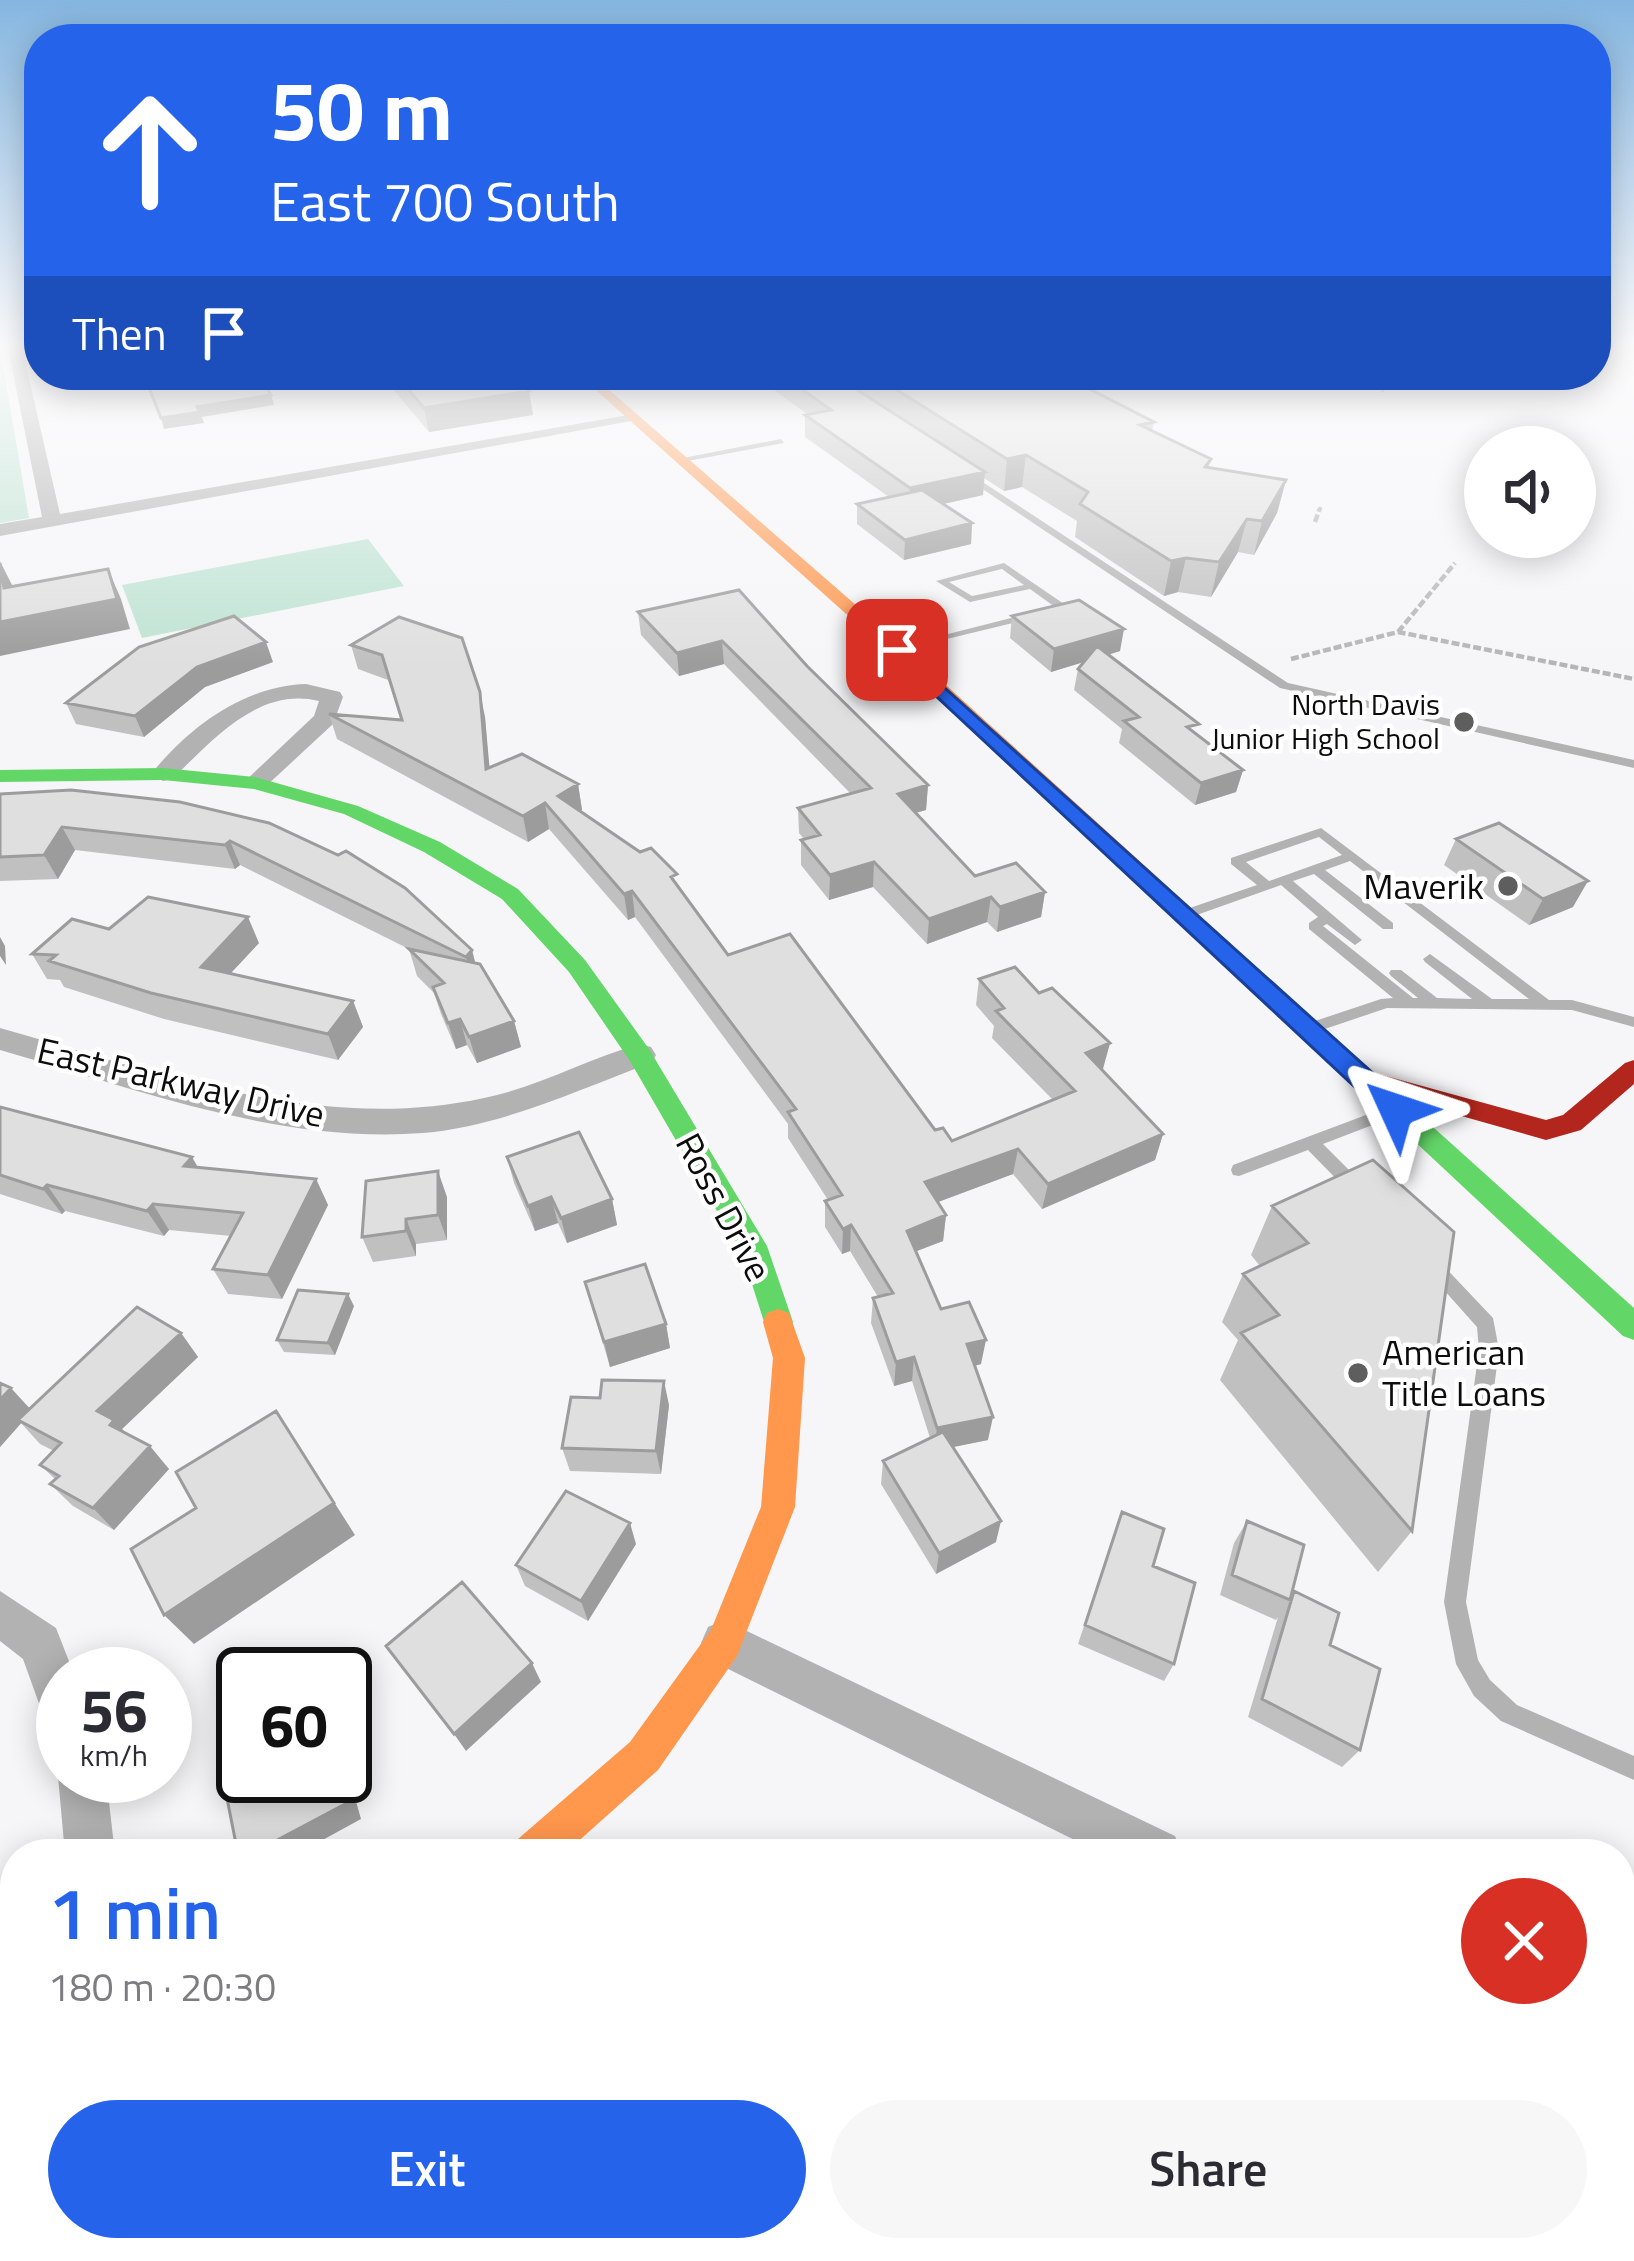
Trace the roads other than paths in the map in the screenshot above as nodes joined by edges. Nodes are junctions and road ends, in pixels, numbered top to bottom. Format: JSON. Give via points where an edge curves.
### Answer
{"nodes":[{"id":1,"x":38,"y":454,"type":"edge"},
{"id":2,"x":437,"y":454,"type":"edge"},
{"id":3,"x":674,"y":454,"type":"edge"},
{"id":4,"x":716,"y":454,"type":"edge"},
{"id":5,"x":682,"y":460,"type":"junction"},
{"id":6,"x":950,"y":464,"type":"edge"},
{"id":7,"x":52,"y":521,"type":"junction"},
{"id":8,"x":0,"y":530,"type":"edge"},
{"id":9,"x":1031,"y":586,"type":"junction"},
{"id":10,"x":897,"y":650,"type":"junction"},
{"id":11,"x":1634,"y":764,"type":"edge"},
{"id":12,"x":163,"y":774,"type":"junction"},
{"id":13,"x":0,"y":776,"type":"edge"},
{"id":14,"x":255,"y":783,"type":"junction"},
{"id":15,"x":1352,"y":856,"type":"junction"},
{"id":16,"x":1316,"y":869,"type":"junction"},
{"id":17,"x":1275,"y":883,"type":"junction"},
{"id":18,"x":1186,"y":915,"type":"junction"},
{"id":19,"x":1327,"y":917,"type":"junction"},
{"id":20,"x":1388,"y":926,"type":"dead end"},
{"id":21,"x":1355,"y":940,"type":"dead end"},
{"id":22,"x":1430,"y":959,"type":"dead end"},
{"id":23,"x":1396,"y":973,"type":"dead end"},
{"id":24,"x":1409,"y":1003,"type":"junction"},
{"id":25,"x":1433,"y":1004,"type":"junction"},
{"id":26,"x":1488,"y":1004,"type":"junction"},
{"id":27,"x":1546,"y":1005,"type":"junction"},
{"id":28,"x":1634,"y":1022,"type":"edge"},
{"id":29,"x":1309,"y":1029,"type":"junction"},
{"id":30,"x":0,"y":1039,"type":"edge"},
{"id":31,"x":640,"y":1055,"type":"junction"},
{"id":32,"x":1634,"y":1069,"type":"edge"},
{"id":33,"x":1361,"y":1077,"type":"junction"},
{"id":34,"x":1396,"y":1110,"type":"junction"},
{"id":35,"x":1310,"y":1142,"type":"junction"},
{"id":36,"x":1239,"y":1171,"type":"dead end"},
{"id":37,"x":1373,"y":1205,"type":"edge"},
{"id":38,"x":1420,"y":1252,"type":"edge"},
{"id":39,"x":1634,"y":1327,"type":"edge"},
{"id":40,"x":0,"y":1613,"type":"edge"},
{"id":41,"x":724,"y":1643,"type":"junction"},
{"id":42,"x":41,"y":1647,"type":"edge"},
{"id":43,"x":1634,"y":1768,"type":"edge"},
{"id":44,"x":85,"y":1803,"type":"edge"},
{"id":45,"x":88,"y":1839,"type":"edge"},
{"id":46,"x":550,"y":1839,"type":"edge"},
{"id":47,"x":1126,"y":1839,"type":"edge"}],
"edges":[{"from":1,"to":7,"type":"street"},
{"from":2,"to":7,"type":"street"},
{"from":3,"to":5,"type":"main road"},
{"from":4,"to":5,"type":"lane"},
{"from":5,"to":10,"type":"main road"},
{"from":6,"to":11,"type":"lane","via":[[1284,686]]},
{"from":7,"to":8,"type":"street"},
{"from":9,"to":9,"type":"lane","via":[[1004,566],[941,581],[970,599]]},
{"from":9,"to":10,"type":"lane","via":[[1063,608]]},
{"from":10,"to":18,"type":"main road"},
{"from":12,"to":13,"type":"main road","name":"Ross Drive"},
{"from":12,"to":14,"type":"main road","name":"Ross Drive"},
{"from":12,"to":14,"type":"street","via":[[230,712],[265,695],[307,687],[332,697],[325,719]]},
{"from":14,"to":31,"type":"main road","name":"Ross Drive","via":[[351,810],[510,894],[577,966]]},
{"from":15,"to":16,"type":"lane"},
{"from":15,"to":17,"type":"lane","via":[[1321,832],[1236,861]]},
{"from":15,"to":27,"type":"lane"},
{"from":16,"to":17,"type":"lane"},
{"from":16,"to":20,"type":"lane"},
{"from":17,"to":18,"type":"lane"},
{"from":17,"to":19,"type":"lane"},
{"from":18,"to":29,"type":"main road"},
{"from":19,"to":21,"type":"lane"},
{"from":19,"to":24,"type":"lane","via":[[1314,926]]},
{"from":22,"to":26,"type":"lane"},
{"from":23,"to":25,"type":"lane"},
{"from":24,"to":25,"type":"lane"},
{"from":24,"to":29,"type":"lane"},
{"from":25,"to":26,"type":"lane"},
{"from":26,"to":27,"type":"lane"},
{"from":27,"to":28,"type":"lane"},
{"from":29,"to":33,"type":"main road"},
{"from":30,"to":31,"type":"street","name":"East Parkway Drive","via":[[292,1116],[390,1124],[484,1111]]},
{"from":31,"to":41,"type":"main road","name":"Ross Drive","via":[[757,1254],[789,1358],[778,1507]]},
{"from":32,"to":33,"type":"main road","via":[[1572,1123],[1546,1130]]},
{"from":33,"to":34,"type":"main road"},
{"from":34,"to":35,"type":"lane"},
{"from":34,"to":39,"type":"main road"},
{"from":35,"to":36,"type":"lane"},
{"from":35,"to":37,"type":"lane"},
{"from":38,"to":43,"type":"lane","via":[[1486,1324],[1489,1350],[1455,1601],[1467,1664],[1509,1713]]},
{"from":40,"to":42,"type":"street"},
{"from":41,"to":46,"type":"main road","name":"Ross Drive","via":[[644,1756]]},
{"from":41,"to":47,"type":"street"},
{"from":44,"to":45,"type":"street"}]}
